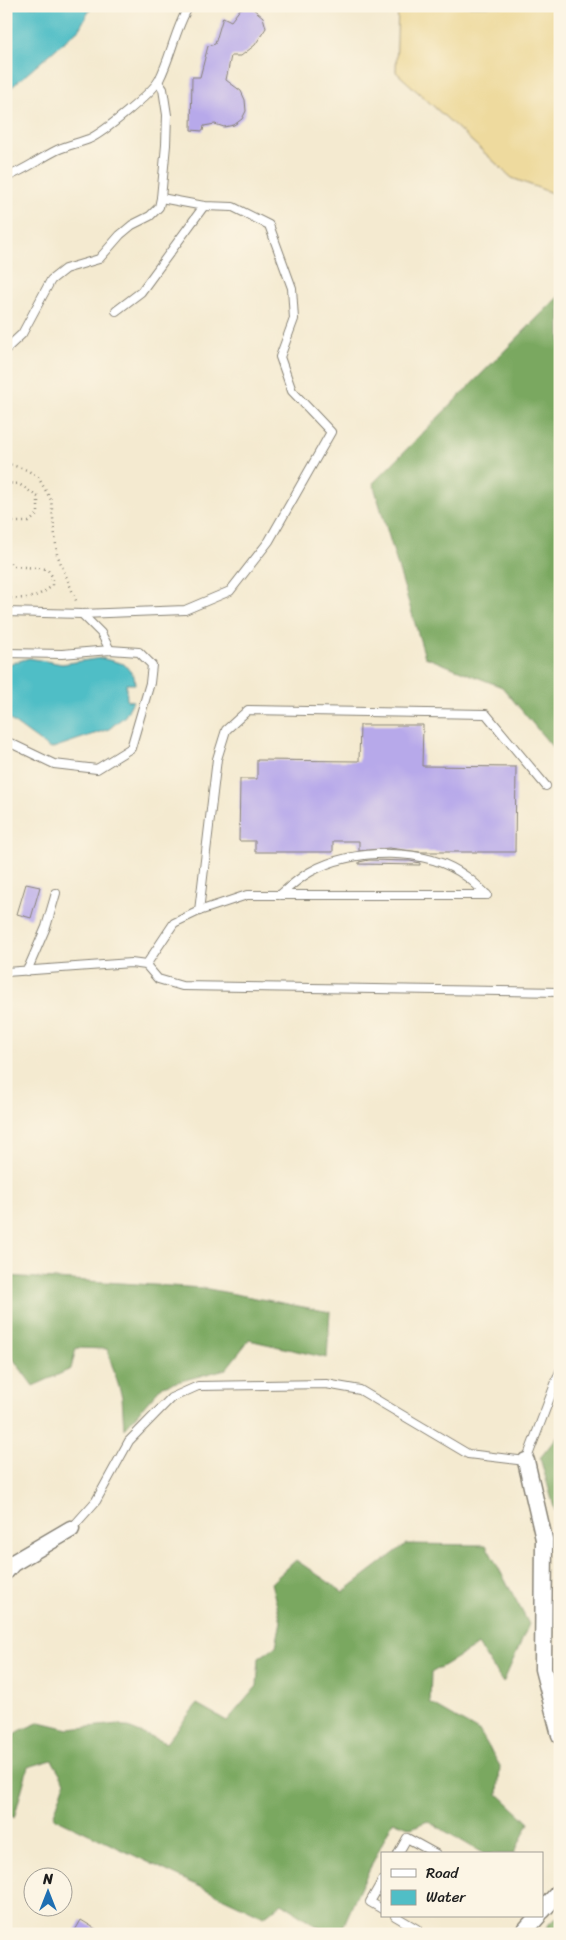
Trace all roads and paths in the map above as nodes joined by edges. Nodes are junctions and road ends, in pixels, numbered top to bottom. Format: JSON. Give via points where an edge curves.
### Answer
{"nodes":[{"id":1,"x":189,"y":6,"type":"edge"},
{"id":2,"x":158,"y":82,"type":"junction"},
{"id":3,"x":6,"y":177,"type":"edge"},
{"id":4,"x":162,"y":198,"type":"junction"},
{"id":5,"x":204,"y":206,"type":"junction"},
{"id":6,"x":116,"y":311,"type":"dead end"},
{"id":7,"x":6,"y":349,"type":"edge"},
{"id":8,"x":6,"y":463,"type":"edge"},
{"id":9,"x":6,"y":483,"type":"edge"},
{"id":10,"x":6,"y":522,"type":"edge"},
{"id":11,"x":6,"y":560,"type":"edge"},
{"id":12,"x":6,"y":598,"type":"edge"},
{"id":13,"x":6,"y":612,"type":"edge"},
{"id":14,"x":82,"y":614,"type":"junction"},
{"id":15,"x":110,"y":650,"type":"junction"},
{"id":16,"x":6,"y":652,"type":"edge"},
{"id":17,"x":6,"y":741,"type":"edge"},
{"id":18,"x":546,"y":786,"type":"dead end"},
{"id":19,"x":56,"y":893,"type":"dead end"},
{"id":20,"x":280,"y":895,"type":"junction"},
{"id":21,"x":198,"y":911,"type":"junction"},
{"id":22,"x":146,"y":965,"type":"junction"},
{"id":23,"x":28,"y":971,"type":"junction"},
{"id":24,"x":6,"y":972,"type":"edge"},
{"id":25,"x":560,"y":992,"type":"edge"},
{"id":26,"x":560,"y":1371,"type":"edge"},
{"id":27,"x":526,"y":1461,"type":"junction"},
{"id":28,"x":71,"y":1529,"type":"joint"},
{"id":29,"x":6,"y":1571,"type":"edge"},
{"id":30,"x":560,"y":1735,"type":"edge"},
{"id":31,"x":399,"y":1852,"type":"edge"},
{"id":32,"x":432,"y":1852,"type":"edge"},
{"id":33,"x":381,"y":1883,"type":"edge"},
{"id":34,"x":560,"y":1891,"type":"edge"},
{"id":35,"x":381,"y":1908,"type":"edge"},
{"id":36,"x":544,"y":1909,"type":"edge"},
{"id":37,"x":404,"y":1918,"type":"edge"},
{"id":38,"x":536,"y":1918,"type":"edge"},
{"id":39,"x":414,"y":1934,"type":"edge"},
{"id":40,"x":522,"y":1934,"type":"edge"}],
"edges":[{"from":1,"to":2,"type":"lane","via":[[182,16]]},
{"from":2,"to":3,"type":"lane","via":[[110,127],[90,139],[58,149]]},
{"from":2,"to":4,"type":"lane","via":[[163,89],[167,115]]},
{"from":4,"to":5,"type":"lane"},
{"from":4,"to":7,"type":"lane","via":[[159,208],[120,235],[99,259],[65,269],[51,280],[22,334]]},
{"from":5,"to":6,"type":"lane","via":[[140,292]]},
{"from":5,"to":14,"type":"lane","via":[[233,207],[269,225],[292,288],[294,319],[280,357],[292,391],[331,432],[269,541],[230,590],[185,610]]},
{"from":8,"to":14,"type":"path","via":[[38,477],[51,500],[57,554]]},
{"from":9,"to":10,"type":"path","via":[[19,484],[38,497],[38,514],[29,522]]},
{"from":11,"to":12,"type":"path","via":[[14,566],[47,569],[52,576],[52,586],[42,594],[26,599]]},
{"from":13,"to":14,"type":"lane"},
{"from":14,"to":15,"type":"lane","via":[[101,633]]},
{"from":15,"to":16,"type":"lane","via":[[62,654]]},
{"from":15,"to":17,"type":"lane","via":[[140,652],[152,665],[131,748],[97,769],[54,764]]},
{"from":18,"to":21,"type":"lane","via":[[486,714],[248,710],[226,730],[217,759]]},
{"from":19,"to":23,"type":"lane"},
{"from":20,"to":20,"type":"lane","via":[[290,895],[487,895],[467,876],[440,862],[416,855],[363,855],[342,859],[310,872]]},
{"from":20,"to":21,"type":"lane","via":[[247,895]]},
{"from":21,"to":22,"type":"lane","via":[[174,923]]},
{"from":22,"to":23,"type":"lane","via":[[131,963]]},
{"from":22,"to":25,"type":"lane","via":[[158,980],[182,986]]},
{"from":23,"to":24,"type":"lane"},
{"from":26,"to":27,"type":"lane"},
{"from":27,"to":28,"type":"lane","via":[[468,1454],[360,1390],[326,1384],[198,1386],[171,1398],[129,1441],[96,1501]]},
{"from":27,"to":30,"type":"street","via":[[544,1539],[543,1669]]},
{"from":28,"to":29,"type":"street"},
{"from":31,"to":32,"type":"lane","via":[[407,1838]]},
{"from":33,"to":35,"type":"lane","via":[[370,1902]]},
{"from":34,"to":36,"type":"street"},
{"from":37,"to":39,"type":"lane","via":[[417,1929]]},
{"from":38,"to":40,"type":"street"}]}
